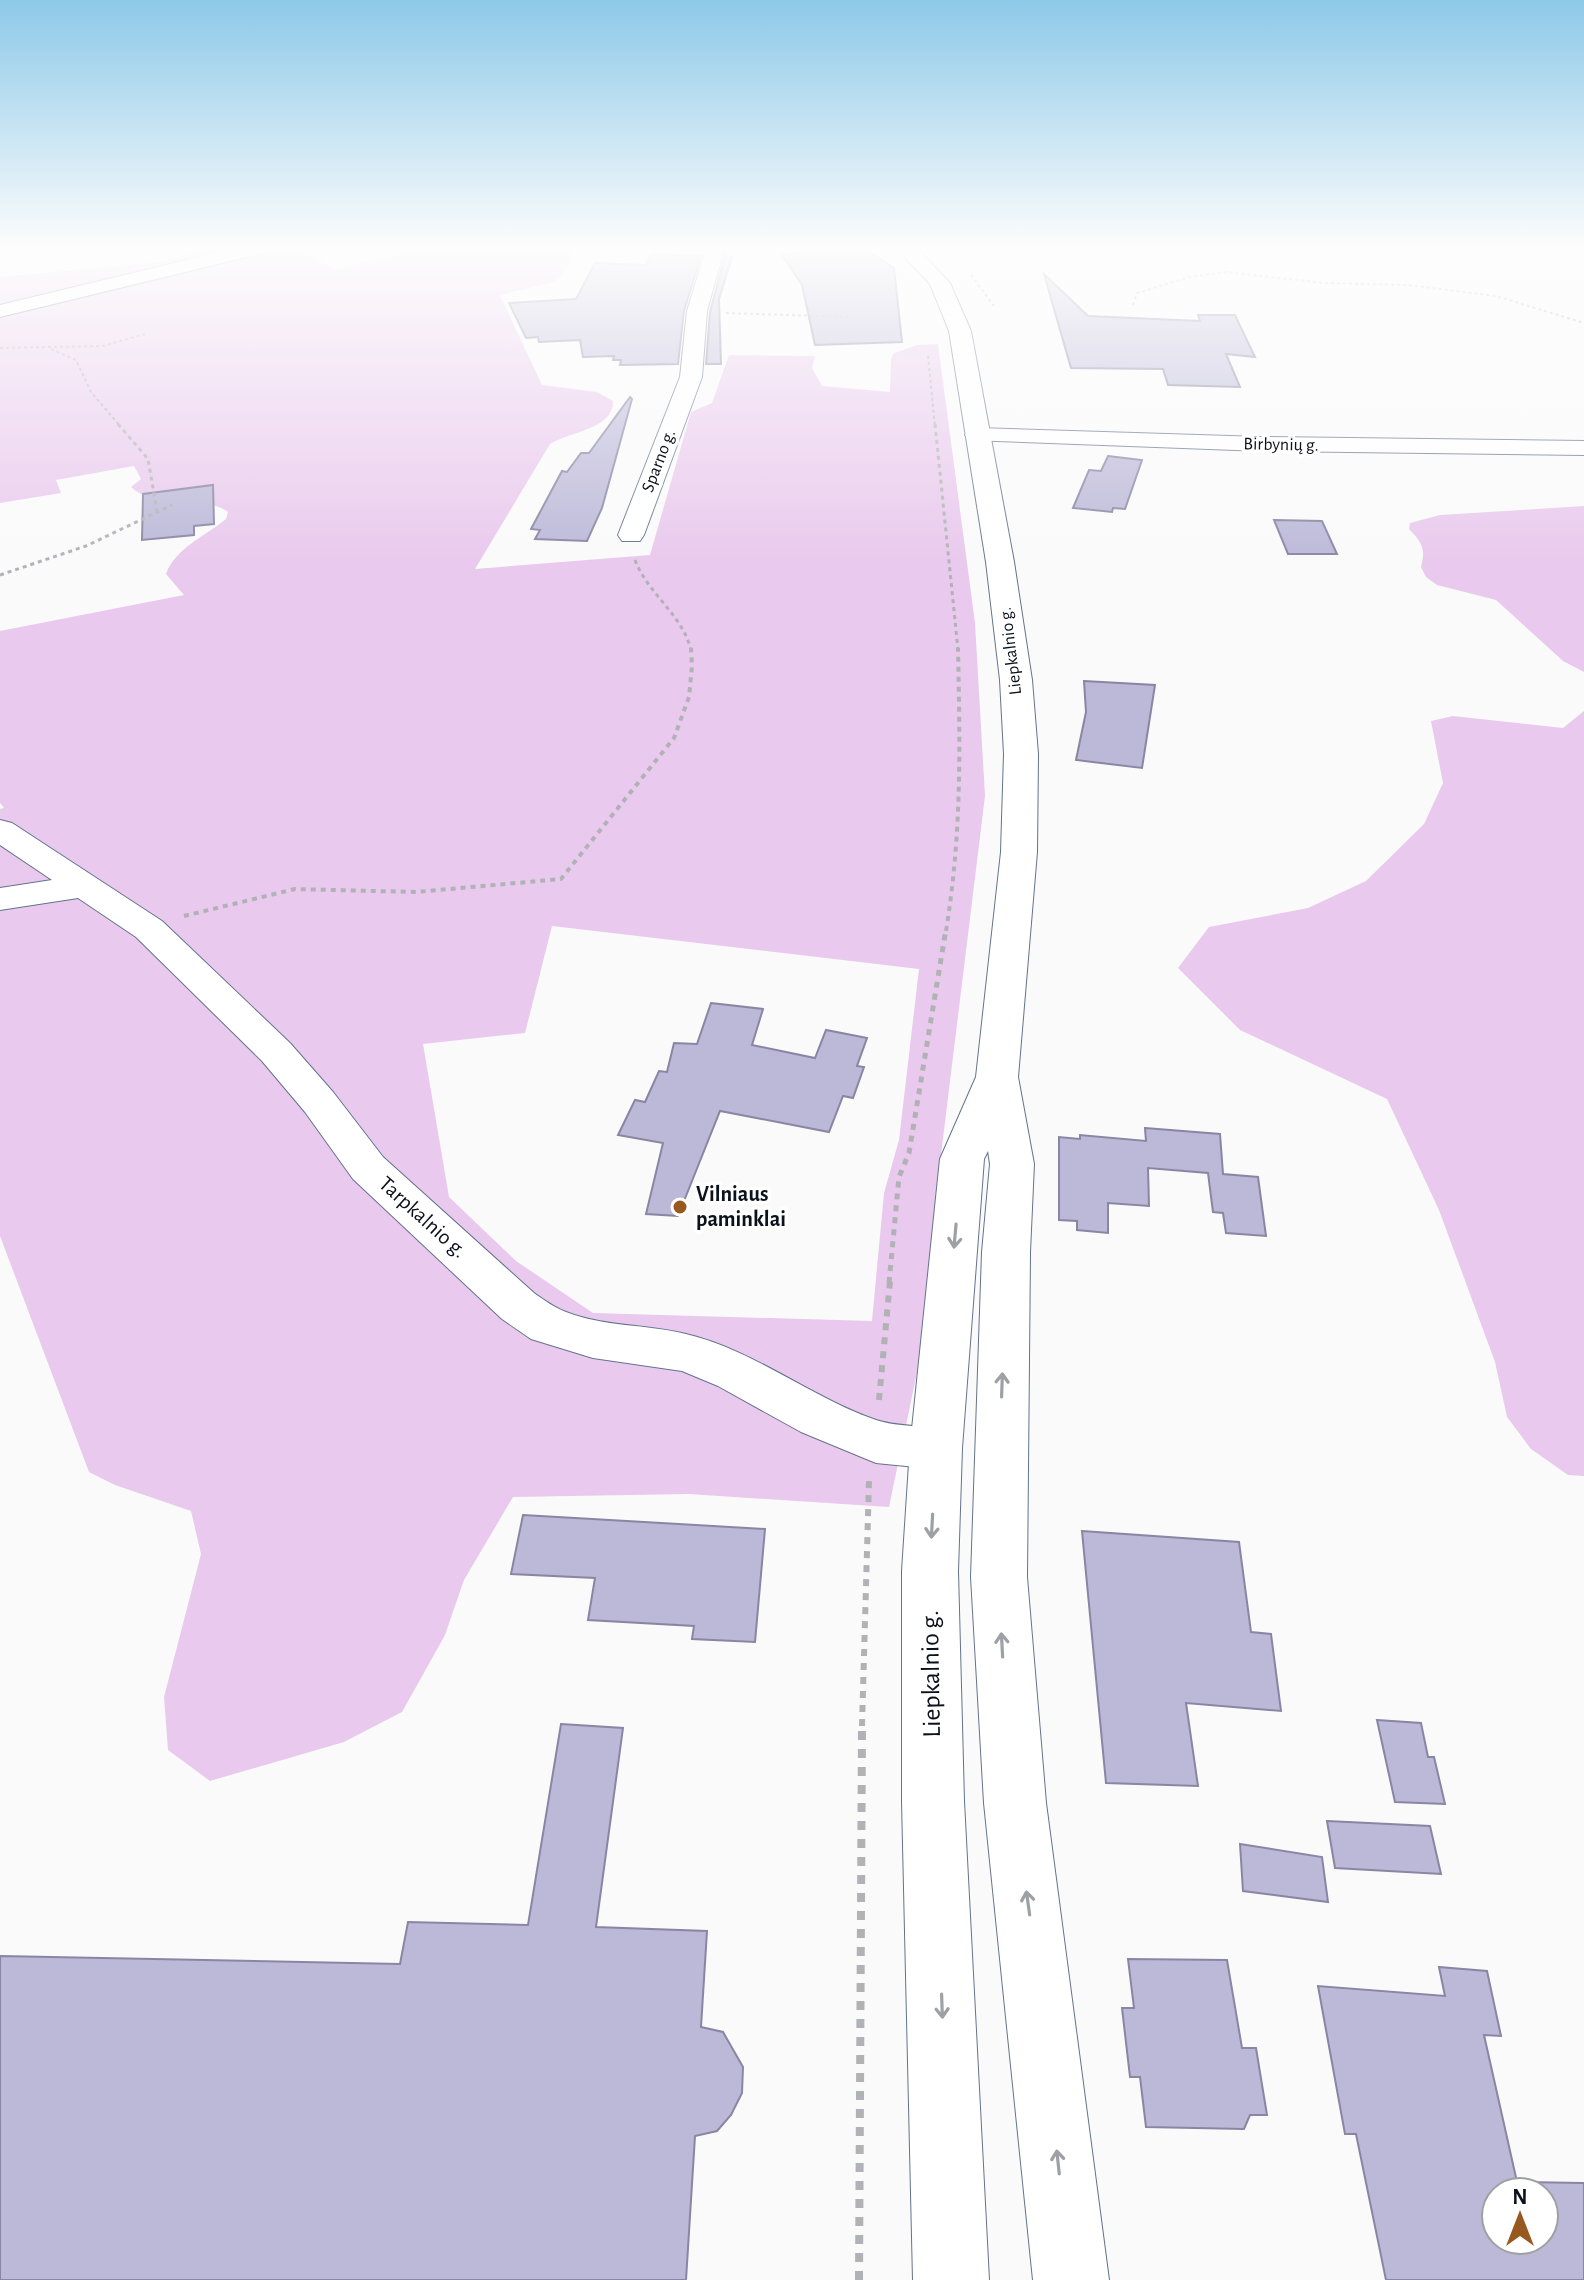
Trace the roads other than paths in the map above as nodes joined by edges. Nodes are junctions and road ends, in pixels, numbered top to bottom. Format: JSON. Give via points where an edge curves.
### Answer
{"nodes":[{"id":1,"x":693,"y":352,"type":"edge"},
{"id":2,"x":961,"y":352,"type":"edge"},
{"id":3,"x":977,"y":435,"type":"junction"},
{"id":4,"x":1584,"y":448,"type":"edge"},
{"id":5,"x":631,"y":535,"type":"road end"},
{"id":6,"x":0,"y":830,"type":"edge"},
{"id":7,"x":86,"y":886,"type":"junction"},
{"id":8,"x":0,"y":899,"type":"edge"},
{"id":9,"x":997,"y":1077,"type":"junction"},
{"id":10,"x":936,"y":1448,"type":"junction"},
{"id":11,"x":951,"y":2280,"type":"edge"},
{"id":12,"x":1071,"y":2280,"type":"edge"}],
"edges":[{"from":1,"to":5,"type":"street","name":"Sparno g.","via":[[691,377]]},
{"from":2,"to":3,"type":"main road","name":"Liepkalnio g."},
{"from":3,"to":4,"type":"street","name":"Birbynių g."},
{"from":3,"to":9,"type":"main road","name":"Liepkalnio g.","via":[[1000,562],[1021,754],[1019,852]]},
{"from":6,"to":7,"type":"street","name":"Tarpkalnio g."},
{"from":7,"to":8,"type":"street"},
{"from":7,"to":10,"type":"street","name":"Tarpkalnio g.","via":[[149,929],[276,1052],[368,1168],[518,1306],[548,1326],[593,1339],[686,1353],[876,1442]]},
{"from":9,"to":10,"type":"main road","name":"Liepkalnio g.","one_way":true,"via":[[962,1159]]},
{"from":12,"to":9,"type":"main road","name":"Liepkalnio g.","one_way":true,"via":[[1004,1678],[999,1481],[1012,1164]]},
{"from":10,"to":11,"type":"main road","name":"Liepkalnio g.","one_way":true,"via":[[930,1677]]}]}
